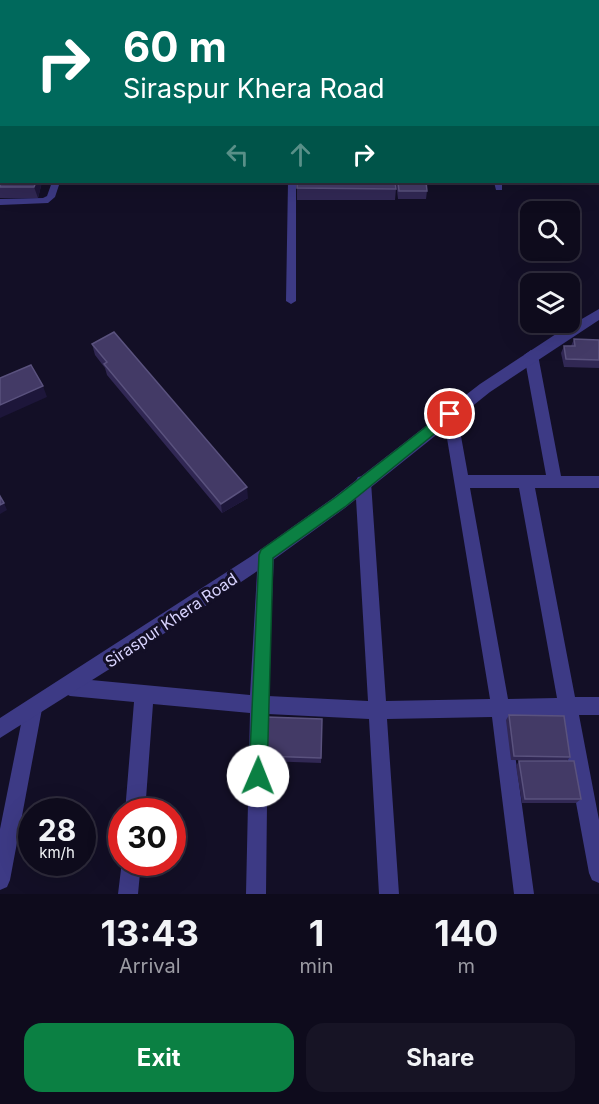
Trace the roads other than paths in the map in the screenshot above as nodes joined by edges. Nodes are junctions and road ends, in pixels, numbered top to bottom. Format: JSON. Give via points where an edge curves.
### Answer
{"nodes":[{"id":1,"x":56,"y":183,"type":"edge"},
{"id":2,"x":292,"y":183,"type":"edge"},
{"id":3,"x":0,"y":202,"type":"edge"},
{"id":4,"x":291,"y":301,"type":"dead end"},
{"id":5,"x":599,"y":314,"type":"edge"},
{"id":6,"x":531,"y":356,"type":"junction"},
{"id":7,"x":450,"y":414,"type":"junction"},
{"id":8,"x":462,"y":481,"type":"junction"},
{"id":9,"x":363,"y":482,"type":"junction"},
{"id":10,"x":526,"y":482,"type":"junction"},
{"id":11,"x":555,"y":482,"type":"junction"},
{"id":12,"x":599,"y":482,"type":"edge"},
{"id":13,"x":266,"y":555,"type":"junction"},
{"id":14,"x":69,"y":687,"type":"junction"},
{"id":15,"x":144,"y":696,"type":"junction"},
{"id":16,"x":259,"y":705,"type":"junction"},
{"id":17,"x":567,"y":705,"type":"junction"},
{"id":18,"x":599,"y":706,"type":"edge"},
{"id":19,"x":500,"y":707,"type":"junction"},
{"id":20,"x":33,"y":709,"type":"junction"},
{"id":21,"x":378,"y":710,"type":"junction"},
{"id":22,"x":0,"y":729,"type":"edge"},
{"id":23,"x":136,"y":798,"type":"edge"},
{"id":24,"x":599,"y":873,"type":"edge"},
{"id":25,"x":130,"y":876,"type":"edge"},
{"id":26,"x":0,"y":880,"type":"edge"},
{"id":27,"x":128,"y":894,"type":"edge"},
{"id":28,"x":256,"y":894,"type":"edge"},
{"id":29,"x":389,"y":894,"type":"edge"},
{"id":30,"x":524,"y":894,"type":"edge"}],
"edges":[{"from":1,"to":3,"type":"lane","via":[[51,197],[45,201]]},
{"from":2,"to":4,"type":"lane"},
{"from":5,"to":6,"type":"street","name":"Siraspur Khera Road"},
{"from":6,"to":7,"type":"street","name":"Siraspur Khera Road"},
{"from":6,"to":11,"type":"street"},
{"from":7,"to":8,"type":"street"},
{"from":7,"to":9,"type":"street","name":"Siraspur Khera Road"},
{"from":8,"to":10,"type":"street"},
{"from":8,"to":19,"type":"street"},
{"from":9,"to":13,"type":"street","name":"Siraspur Khera Road"},
{"from":9,"to":21,"type":"street"},
{"from":10,"to":11,"type":"street"},
{"from":10,"to":17,"type":"street"},
{"from":11,"to":12,"type":"street"},
{"from":13,"to":14,"type":"street","name":"Siraspur Khera Road"},
{"from":13,"to":16,"type":"street"},
{"from":14,"to":15,"type":"street"},
{"from":14,"to":20,"type":"street","name":"Siraspur Khera Road"},
{"from":15,"to":16,"type":"street"},
{"from":15,"to":23,"type":"street"},
{"from":16,"to":21,"type":"street"},
{"from":16,"to":28,"type":"street"},
{"from":17,"to":18,"type":"street"},
{"from":17,"to":19,"type":"street"},
{"from":17,"to":24,"type":"street"},
{"from":19,"to":21,"type":"street"},
{"from":19,"to":30,"type":"street"},
{"from":20,"to":22,"type":"street","name":"Siraspur Khera Road"},
{"from":20,"to":26,"type":"street"},
{"from":21,"to":29,"type":"street"},
{"from":25,"to":27,"type":"street"}]}
